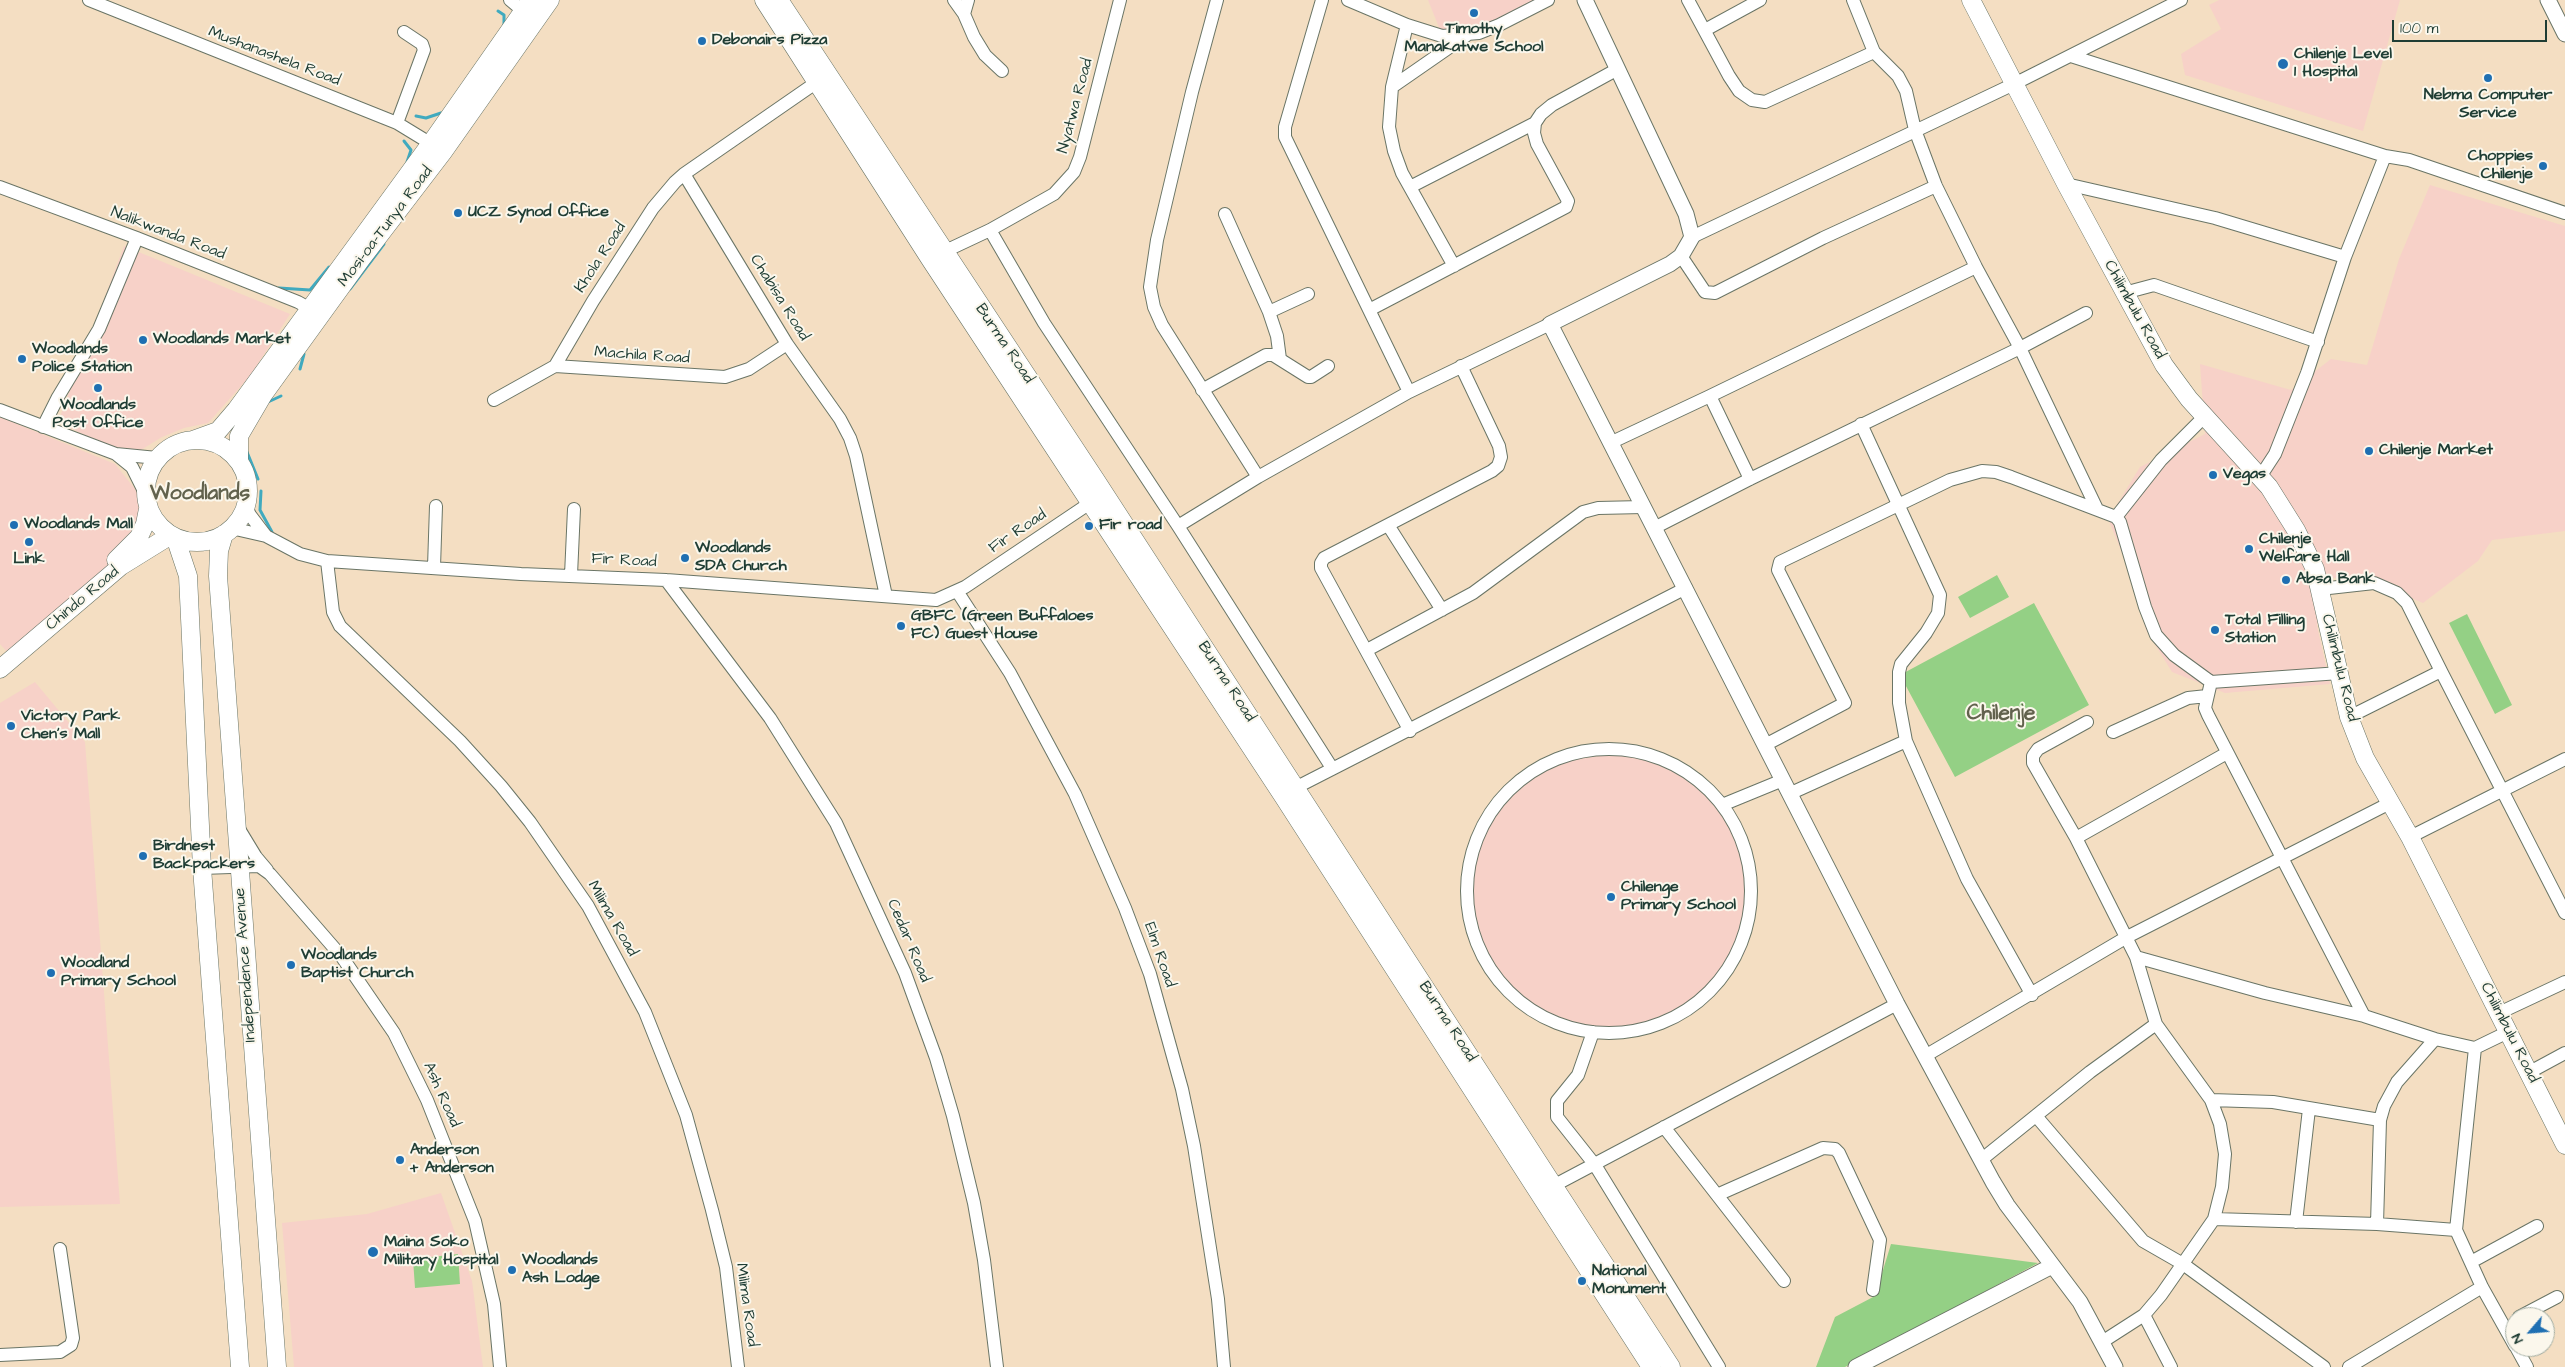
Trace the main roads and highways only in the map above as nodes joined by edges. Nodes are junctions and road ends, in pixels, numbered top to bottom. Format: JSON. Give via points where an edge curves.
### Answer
{"nodes":[{"id":1,"x":550,"y":0,"type":"edge"},
{"id":2,"x":764,"y":0,"type":"edge"},
{"id":3,"x":779,"y":0,"type":"edge"},
{"id":4,"x":1971,"y":0,"type":"edge"},
{"id":5,"x":525,"y":8,"type":"edge"},
{"id":6,"x":936,"y":255,"type":"junction"},
{"id":7,"x":315,"y":311,"type":"junction"},
{"id":8,"x":193,"y":440,"type":"junction"},
{"id":9,"x":239,"y":460,"type":"junction"},
{"id":10,"x":1097,"y":498,"type":"junction"},
{"id":11,"x":146,"y":501,"type":"junction"},
{"id":12,"x":228,"y":531,"type":"junction"},
{"id":13,"x":173,"y":536,"type":"junction"},
{"id":14,"x":0,"y":660,"type":"edge"},
{"id":15,"x":0,"y":669,"type":"edge"},
{"id":16,"x":2565,"y":1145,"type":"edge"},
{"id":17,"x":240,"y":1367,"type":"edge"},
{"id":18,"x":277,"y":1367,"type":"edge"},
{"id":19,"x":1651,"y":1367,"type":"edge"},
{"id":20,"x":1671,"y":1367,"type":"edge"}],
"edges":[{"from":1,"to":5,"type":"main road","name":"Mosi-oa-Tunya Road"},
{"from":2,"to":6,"type":"main road","name":"Burma Road"},
{"from":3,"to":6,"type":"main road","name":"Burma Road"},
{"from":4,"to":16,"type":"main road","name":"Chilimbulu Road","via":[[2164,366],[2260,477],[2296,530],[2315,570],[2350,717],[2365,758],[2410,837]]},
{"from":5,"to":7,"type":"main road","name":"Mosi-oa-Tunya Road","via":[[437,148]]},
{"from":6,"to":10,"type":"main road","name":"Burma Road"},
{"from":7,"to":8,"type":"main road","name":"Mosi-oa-Tunya Road","via":[[218,431]]},
{"from":7,"to":9,"type":"main road","name":"Mosi-oa-Tunya Road","via":[[246,422],[239,436]]},
{"from":8,"to":9,"type":"main road","via":[[209,441],[224,447]]},
{"from":8,"to":11,"type":"main road","via":[[173,446],[156,458],[146,480]]},
{"from":9,"to":12,"type":"main road","via":[[249,490],[246,505]]},
{"from":10,"to":19,"type":"main road","name":"Burma Road"},
{"from":10,"to":20,"type":"main road","name":"Burma Road","via":[[1295,788]]},
{"from":11,"to":13,"type":"main road","via":[[157,524]]},
{"from":11,"to":14,"type":"main road","name":"Chindo Road","via":[[145,524],[133,542]]},
{"from":12,"to":13,"type":"main road","via":[[210,540],[195,542]]},
{"from":12,"to":18,"type":"main road","name":"Independence Avenue","via":[[219,550],[218,576]]},
{"from":13,"to":15,"type":"main road","name":"Chindo Road","via":[[121,566]]},
{"from":13,"to":17,"type":"main road","via":[[188,576],[202,868]]}]}
